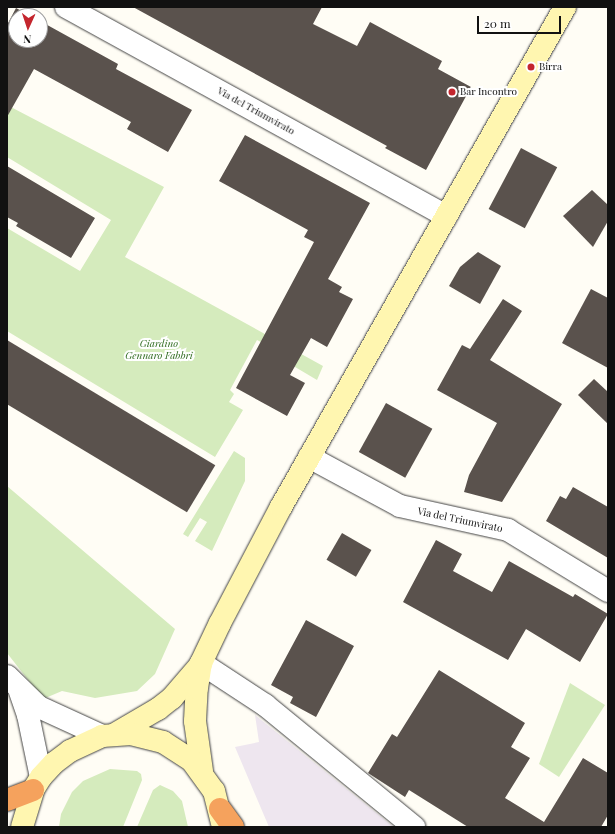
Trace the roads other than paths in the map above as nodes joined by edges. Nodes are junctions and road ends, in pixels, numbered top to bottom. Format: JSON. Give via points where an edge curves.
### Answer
{"nodes":[{"id":1,"x":66,"y":7,"type":"edge"},
{"id":2,"x":565,"y":7,"type":"edge"},
{"id":3,"x":446,"y":216,"type":"junction"},
{"id":4,"x":309,"y":457,"type":"junction"},
{"id":5,"x":608,"y":591,"type":"edge"},
{"id":6,"x":202,"y":664,"type":"junction"},
{"id":7,"x":13,"y":683,"type":"edge"},
{"id":8,"x":108,"y":735,"type":"junction"},
{"id":9,"x":202,"y":772,"type":"junction"},
{"id":10,"x":37,"y":783,"type":"junction"},
{"id":11,"x":7,"y":800,"type":"edge"},
{"id":12,"x":222,"y":818,"type":"edge"},
{"id":13,"x":22,"y":827,"type":"edge"},
{"id":14,"x":233,"y":827,"type":"edge"},
{"id":15,"x":414,"y":827,"type":"edge"}],
"edges":[{"from":1,"to":3,"type":"street","name":"Via del Triumvirato"},
{"from":2,"to":3,"type":"main road"},
{"from":3,"to":4,"type":"main road"},
{"from":4,"to":5,"type":"street","name":"Via del Triumvirato","via":[[400,506],[508,530]]},
{"from":4,"to":6,"type":"main road","via":[[239,585]]},
{"from":6,"to":8,"type":"main road","via":[[163,706]]},
{"from":6,"to":9,"type":"main road","via":[[194,707]]},
{"from":6,"to":15,"type":"street","via":[[266,705]]},
{"from":7,"to":8,"type":"street","via":[[39,707]]},
{"from":7,"to":10,"type":"street","via":[[28,715]]},
{"from":8,"to":9,"type":"main road","via":[[146,736],[163,742],[180,751]]},
{"from":8,"to":10,"type":"main road","via":[[70,751]]},
{"from":9,"to":12,"type":"main road"},
{"from":10,"to":11,"type":"highway"},
{"from":10,"to":13,"type":"main road","via":[[27,804]]},
{"from":12,"to":14,"type":"highway"}]}
